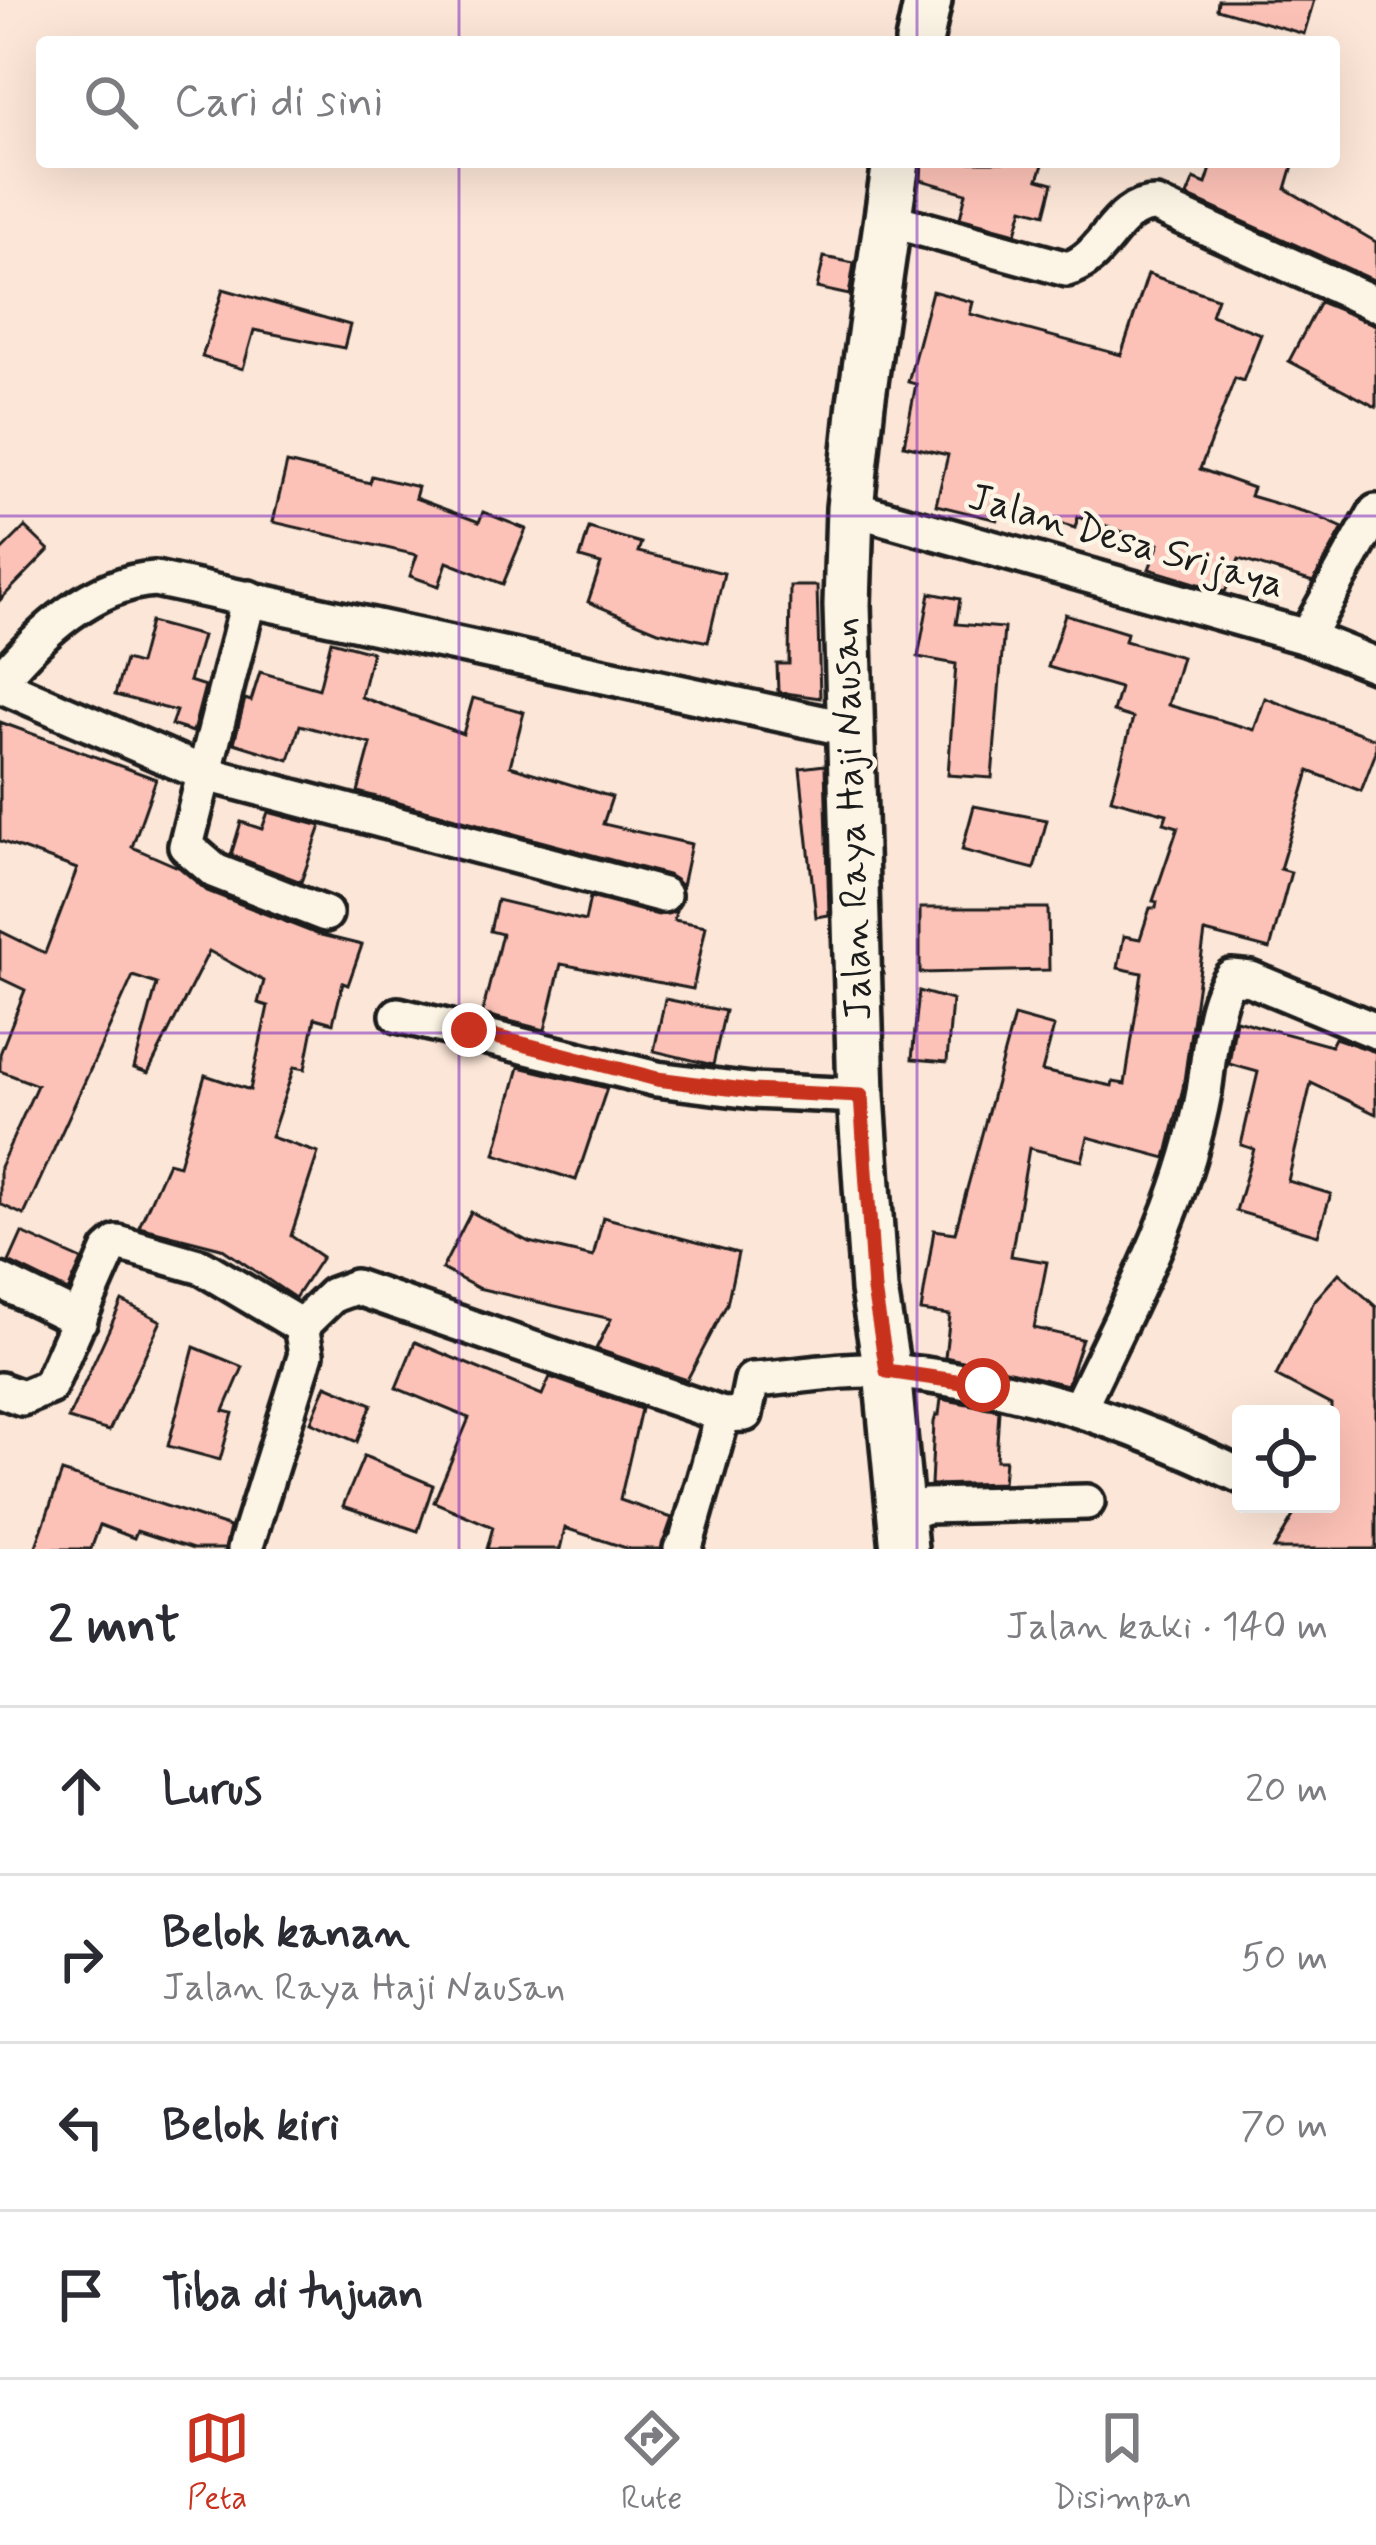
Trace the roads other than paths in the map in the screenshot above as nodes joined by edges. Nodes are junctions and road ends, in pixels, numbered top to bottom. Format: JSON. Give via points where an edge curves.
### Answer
{"nodes":[{"id":1,"x":928,"y":0,"type":"edge"},
{"id":2,"x":920,"y":36,"type":"edge"},
{"id":3,"x":895,"y":168,"type":"edge"},
{"id":4,"x":886,"y":219,"type":"junction"},
{"id":5,"x":1376,"y":304,"type":"edge"},
{"id":6,"x":850,"y":508,"type":"junction"},
{"id":7,"x":1376,"y":512,"type":"edge"},
{"id":8,"x":249,"y":598,"type":"junction"},
{"id":9,"x":1306,"y":637,"type":"junction"},
{"id":10,"x":5,"y":663,"type":"edge"},
{"id":11,"x":1376,"y":664,"type":"edge"},
{"id":12,"x":849,"y":729,"type":"junction"},
{"id":13,"x":203,"y":773,"type":"junction"},
{"id":14,"x":663,"y":895,"type":"dead end"},
{"id":15,"x":325,"y":914,"type":"dead end"},
{"id":16,"x":398,"y":1015,"type":"dead end"},
{"id":17,"x":1376,"y":1030,"type":"edge"},
{"id":18,"x":861,"y":1096,"type":"junction"},
{"id":19,"x":0,"y":1281,"type":"edge"},
{"id":20,"x":80,"y":1320,"type":"junction"},
{"id":21,"x":301,"y":1326,"type":"junction"},
{"id":22,"x":887,"y":1371,"type":"junction"},
{"id":23,"x":0,"y":1390,"type":"edge"},
{"id":24,"x":1079,"y":1408,"type":"junction"},
{"id":25,"x":723,"y":1415,"type":"junction"},
{"id":26,"x":1232,"y":1473,"type":"edge"},
{"id":27,"x":1087,"y":1502,"type":"dead end"},
{"id":28,"x":902,"y":1532,"type":"edge"},
{"id":29,"x":245,"y":1549,"type":"edge"},
{"id":30,"x":681,"y":1549,"type":"edge"}],
"edges":[{"from":1,"to":2,"type":"street"},
{"from":3,"to":4,"type":"street","name":"Jalan Raya Haji Nausan"},
{"from":4,"to":5,"type":"street","via":[[1067,268],[1089,259],[1132,209],[1156,206]]},
{"from":4,"to":6,"type":"street","name":"Jalan Raya Haji Nausan"},
{"from":6,"to":9,"type":"street","name":"Jalan Desa Srijaya"},
{"from":6,"to":12,"type":"street","name":"Jalan Raya Haji Nausan"},
{"from":7,"to":9,"type":"street"},
{"from":8,"to":10,"type":"street","via":[[129,581],[91,598]]},
{"from":8,"to":12,"type":"street"},
{"from":8,"to":13,"type":"street"},
{"from":9,"to":11,"type":"street","name":"Jalan Desa Srijaya"},
{"from":10,"to":13,"type":"street"},
{"from":12,"to":18,"type":"street","name":"Jalan Raya Haji Nausan"},
{"from":13,"to":14,"type":"street"},
{"from":13,"to":15,"type":"street","via":[[188,851],[247,886]]},
{"from":16,"to":18,"type":"street","via":[[657,1079]]},
{"from":17,"to":24,"type":"street","via":[[1231,977],[1172,1209]]},
{"from":18,"to":22,"type":"street","name":"Jalan Raya Haji Nausan"},
{"from":19,"to":20,"type":"street"},
{"from":20,"to":21,"type":"street","via":[[118,1243],[202,1267]]},
{"from":20,"to":23,"type":"street","via":[[49,1388],[22,1398]]},
{"from":21,"to":25,"type":"street","via":[[333,1295],[355,1287]]},
{"from":21,"to":29,"type":"street","via":[[302,1374]]},
{"from":22,"to":24,"type":"street"},
{"from":22,"to":25,"type":"street","via":[[752,1380],[746,1414]]},
{"from":22,"to":28,"type":"street","name":"Jalan Raya Haji Nausan"},
{"from":24,"to":26,"type":"street"},
{"from":25,"to":30,"type":"street"},
{"from":27,"to":28,"type":"street","via":[[926,1506]]}]}
